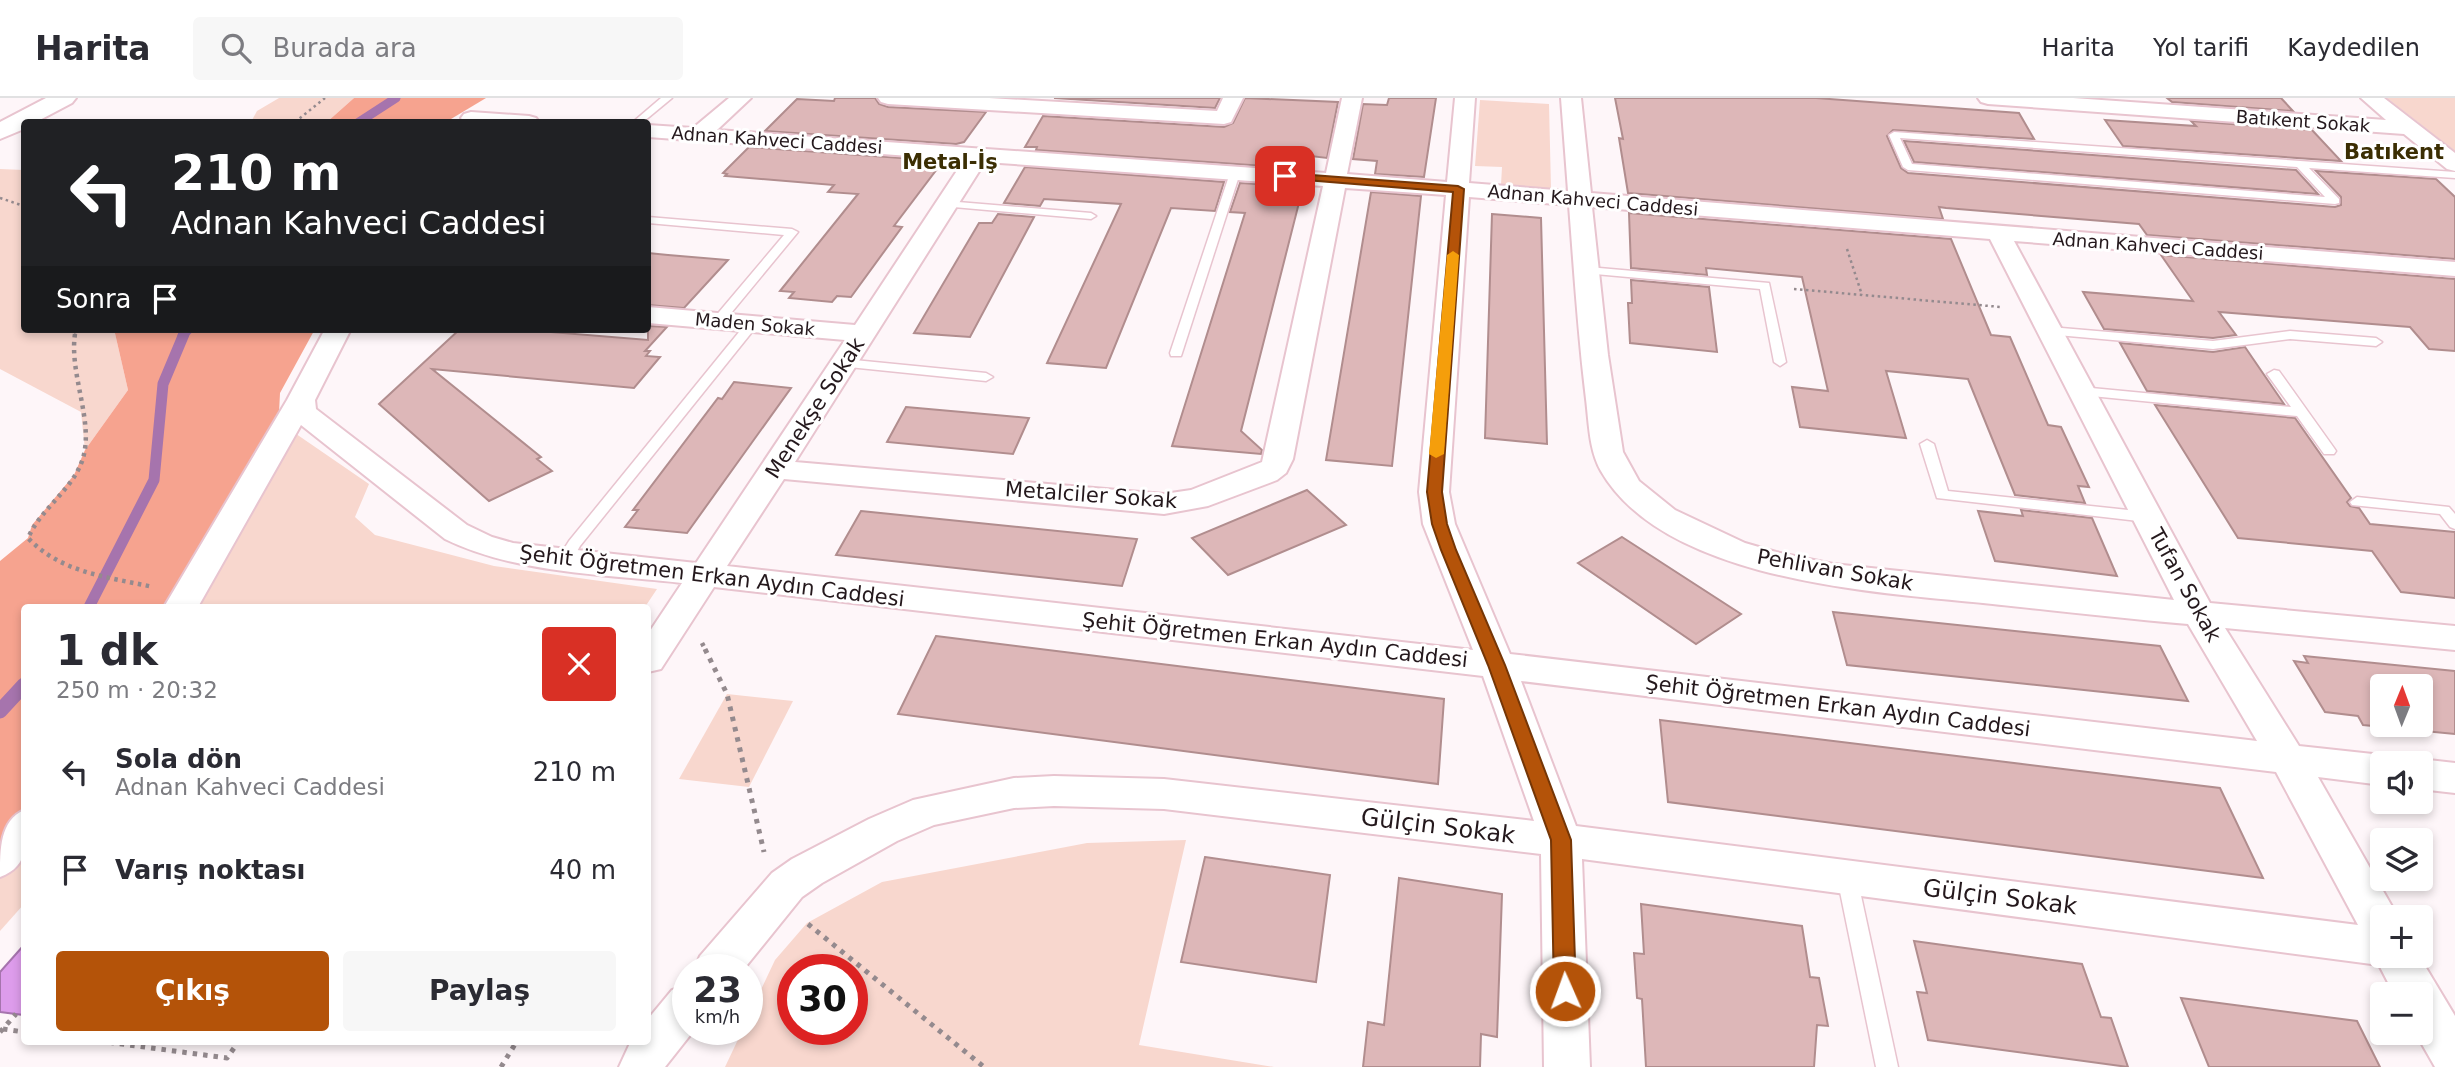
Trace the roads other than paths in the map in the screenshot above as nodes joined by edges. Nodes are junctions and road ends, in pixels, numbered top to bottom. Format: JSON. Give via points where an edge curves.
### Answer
{"nodes":[{"id":1,"x":64,"y":98,"type":"edge"},
{"id":2,"x":505,"y":98,"type":"edge"},
{"id":3,"x":667,"y":98,"type":"edge"},
{"id":4,"x":741,"y":98,"type":"edge"},
{"id":5,"x":888,"y":98,"type":"edge"},
{"id":6,"x":1233,"y":98,"type":"edge"},
{"id":7,"x":1352,"y":98,"type":"edge"},
{"id":8,"x":1465,"y":98,"type":"edge"},
{"id":9,"x":1572,"y":98,"type":"edge"},
{"id":10,"x":1988,"y":98,"type":"edge"},
{"id":11,"x":2371,"y":98,"type":"edge"},
{"id":12,"x":22,"y":119,"type":"edge"},
{"id":13,"x":470,"y":119,"type":"edge"},
{"id":14,"x":642,"y":119,"type":"edge"},
{"id":15,"x":21,"y":120,"type":"edge"},
{"id":16,"x":2409,"y":128,"type":"junction"},
{"id":17,"x":2,"y":129,"type":"edge"},
{"id":18,"x":651,"y":131,"type":"edge"},
{"id":19,"x":699,"y":134,"type":"junction"},
{"id":20,"x":979,"y":154,"type":"junction"},
{"id":21,"x":2300,"y":164,"type":"junction"},
{"id":22,"x":2455,"y":164,"type":"edge"},
{"id":23,"x":1235,"y":173,"type":"junction"},
{"id":24,"x":2455,"y":175,"type":"edge"},
{"id":25,"x":1336,"y":180,"type":"junction"},
{"id":26,"x":1458,"y":189,"type":"junction"},
{"id":27,"x":1583,"y":200,"type":"junction"},
{"id":28,"x":946,"y":204,"type":"junction"},
{"id":29,"x":1091,"y":216,"type":"dead end"},
{"id":30,"x":651,"y":220,"type":"edge"},
{"id":31,"x":1999,"y":234,"type":"junction"},
{"id":32,"x":2455,"y":270,"type":"edge"},
{"id":33,"x":1588,"y":271,"type":"junction"},
{"id":34,"x":651,"y":315,"type":"edge"},
{"id":35,"x":718,"y":321,"type":"junction"},
{"id":36,"x":2044,"y":321,"type":"junction"},
{"id":37,"x":752,"y":324,"type":"junction"},
{"id":38,"x":336,"y":333,"type":"edge"},
{"id":39,"x":863,"y":334,"type":"junction"},
{"id":40,"x":2376,"y":342,"type":"dead end"},
{"id":41,"x":1176,"y":354,"type":"dead end"},
{"id":42,"x":1780,"y":362,"type":"dead end"},
{"id":43,"x":844,"y":363,"type":"junction"},
{"id":44,"x":2274,"y":374,"type":"dead end"},
{"id":45,"x":986,"y":377,"type":"dead end"},
{"id":46,"x":2081,"y":391,"type":"junction"},
{"id":47,"x":301,"y":400,"type":"junction"},
{"id":48,"x":2301,"y":412,"type":"junction"},
{"id":49,"x":1927,"y":444,"type":"dead end"},
{"id":50,"x":2329,"y":451,"type":"dead end"},
{"id":51,"x":775,"y":469,"type":"junction"},
{"id":52,"x":2357,"y":502,"type":"dead end"},
{"id":53,"x":2147,"y":517,"type":"junction"},
{"id":54,"x":2455,"y":524,"type":"edge"},
{"id":55,"x":565,"y":560,"type":"junction"},
{"id":56,"x":693,"y":589,"type":"junction"},
{"id":57,"x":185,"y":601,"type":"edge"},
{"id":58,"x":2199,"y":615,"type":"junction"},
{"id":59,"x":2455,"y":638,"type":"edge"},
{"id":60,"x":651,"y":655,"type":"edge"},
{"id":61,"x":1497,"y":665,"type":"junction"},
{"id":62,"x":2290,"y":761,"type":"junction"},
{"id":63,"x":2370,"y":769,"type":"edge"},
{"id":64,"x":2433,"y":776,"type":"edge"},
{"id":65,"x":2455,"y":778,"type":"edge"},
{"id":66,"x":21,"y":830,"type":"edge"},
{"id":67,"x":1561,"y":840,"type":"junction"},
{"id":68,"x":0,"y":860,"type":"edge"},
{"id":69,"x":1847,"y":877,"type":"junction"},
{"id":70,"x":2370,"y":907,"type":"edge"},
{"id":71,"x":2370,"y":945,"type":"edge"},
{"id":72,"x":729,"y":954,"type":"edge"},
{"id":73,"x":2433,"y":1020,"type":"edge"},
{"id":74,"x":672,"y":1023,"type":"edge"},
{"id":75,"x":646,"y":1053,"type":"edge"},
{"id":76,"x":2455,"y":1059,"type":"edge"},
{"id":77,"x":1567,"y":1067,"type":"edge"},
{"id":78,"x":1888,"y":1067,"type":"edge"}],
"edges":[{"from":1,"to":12,"type":"street"},
{"from":2,"to":13,"type":"street"},
{"from":3,"to":14,"type":"lane"},
{"from":4,"to":19,"type":"street"},
{"from":5,"to":6,"type":"street","via":[[1224,118]]},
{"from":7,"to":25,"type":"street","name":"Metalciler Sokak"},
{"from":8,"to":26,"type":"street"},
{"from":9,"to":27,"type":"street","name":"Pehlivan Sokak"},
{"from":10,"to":16,"type":"street","name":"Batıkent Sokak"},
{"from":11,"to":16,"type":"street"},
{"from":15,"to":17,"type":"street"},
{"from":16,"to":22,"type":"street"},
{"from":18,"to":19,"type":"street","name":"Adnan Kahveci Caddesi"},
{"from":19,"to":20,"type":"street","name":"Adnan Kahveci Caddesi"},
{"from":20,"to":23,"type":"street","name":"Adnan Kahveci Caddesi"},
{"from":20,"to":28,"type":"street","name":"Menekşe Sokak"},
{"from":21,"to":21,"type":"lane","via":[[2232,159],[1894,135],[1908,167],[2335,201]]},
{"from":21,"to":24,"type":"lane"},
{"from":23,"to":25,"type":"street","name":"Adnan Kahveci Caddesi"},
{"from":23,"to":41,"type":"lane"},
{"from":25,"to":26,"type":"street","name":"Adnan Kahveci Caddesi"},
{"from":25,"to":51,"type":"street","name":"Metalciler Sokak","via":[[1279,459],[1266,473],[1197,499],[1164,504]]},
{"from":26,"to":27,"type":"street","name":"Adnan Kahveci Caddesi"},
{"from":26,"to":61,"type":"street","via":[[1434,492],[1444,537]]},
{"from":27,"to":31,"type":"street","name":"Adnan Kahveci Caddesi"},
{"from":27,"to":33,"type":"street","name":"Pehlivan Sokak"},
{"from":28,"to":29,"type":"lane"},
{"from":28,"to":39,"type":"street","name":"Menekşe Sokak"},
{"from":30,"to":35,"type":"lane","via":[[792,232]]},
{"from":31,"to":32,"type":"street","name":"Adnan Kahveci Caddesi"},
{"from":31,"to":36,"type":"street","name":"Tufan Sokak"},
{"from":33,"to":42,"type":"lane","via":[[1765,286]]},
{"from":33,"to":58,"type":"street","name":"Pehlivan Sokak","via":[[1607,447],[1625,487],[1654,510],[1739,553],[1777,564],[1854,578]]},
{"from":34,"to":35,"type":"street","name":"Maden Sokak"},
{"from":35,"to":37,"type":"street","name":"Maden Sokak"},
{"from":36,"to":40,"type":"lane","via":[[2213,345],[2290,335]]},
{"from":36,"to":46,"type":"street","name":"Tufan Sokak"},
{"from":37,"to":39,"type":"street","name":"Maden Sokak"},
{"from":37,"to":55,"type":"lane"},
{"from":38,"to":47,"type":"street"},
{"from":39,"to":43,"type":"street","name":"Menekşe Sokak"},
{"from":43,"to":45,"type":"lane"},
{"from":43,"to":51,"type":"street","name":"Menekşe Sokak"},
{"from":44,"to":48,"type":"lane"},
{"from":46,"to":48,"type":"lane"},
{"from":46,"to":53,"type":"street","name":"Tufan Sokak"},
{"from":47,"to":55,"type":"street","name":"Şehit Öğretmen Erkan Aydın Caddesi","via":[[302,412],[456,531],[512,553]]},
{"from":47,"to":57,"type":"street"},
{"from":48,"to":50,"type":"lane"},
{"from":49,"to":53,"type":"lane","via":[[1942,495]]},
{"from":51,"to":56,"type":"street","name":"Menekşe Sokak"},
{"from":52,"to":54,"type":"lane","via":[[2444,510]]},
{"from":53,"to":58,"type":"street","name":"Tufan Sokak"},
{"from":55,"to":56,"type":"street","name":"Şehit Öğretmen Erkan Aydın Caddesi"},
{"from":56,"to":60,"type":"street","name":"Menekşe Sokak"},
{"from":56,"to":61,"type":"street","name":"Şehit Öğretmen Erkan Aydın Caddesi"},
{"from":58,"to":59,"type":"street","name":"Pehlivan Sokak"},
{"from":58,"to":62,"type":"street","name":"Tufan Sokak"},
{"from":61,"to":62,"type":"street","name":"Şehit Öğretmen Erkan Aydın Caddesi"},
{"from":61,"to":67,"type":"street"},
{"from":62,"to":63,"type":"street","name":"Şehit Öğretmen Erkan Aydın Caddesi"},
{"from":62,"to":70,"type":"street","name":"Tufan Sokak"},
{"from":64,"to":65,"type":"street"},
{"from":66,"to":68,"type":"street"},
{"from":67,"to":69,"type":"street","name":"Gülçin Sokak"},
{"from":67,"to":72,"type":"street","name":"Gülçin Sokak","via":[[1164,794],[1014,793],[927,811],[807,871],[775,897]]},
{"from":67,"to":77,"type":"street"},
{"from":69,"to":71,"type":"street","name":"Gülçin Sokak"},
{"from":69,"to":78,"type":"lane"},
{"from":73,"to":76,"type":"street"},
{"from":74,"to":75,"type":"street"}]}
